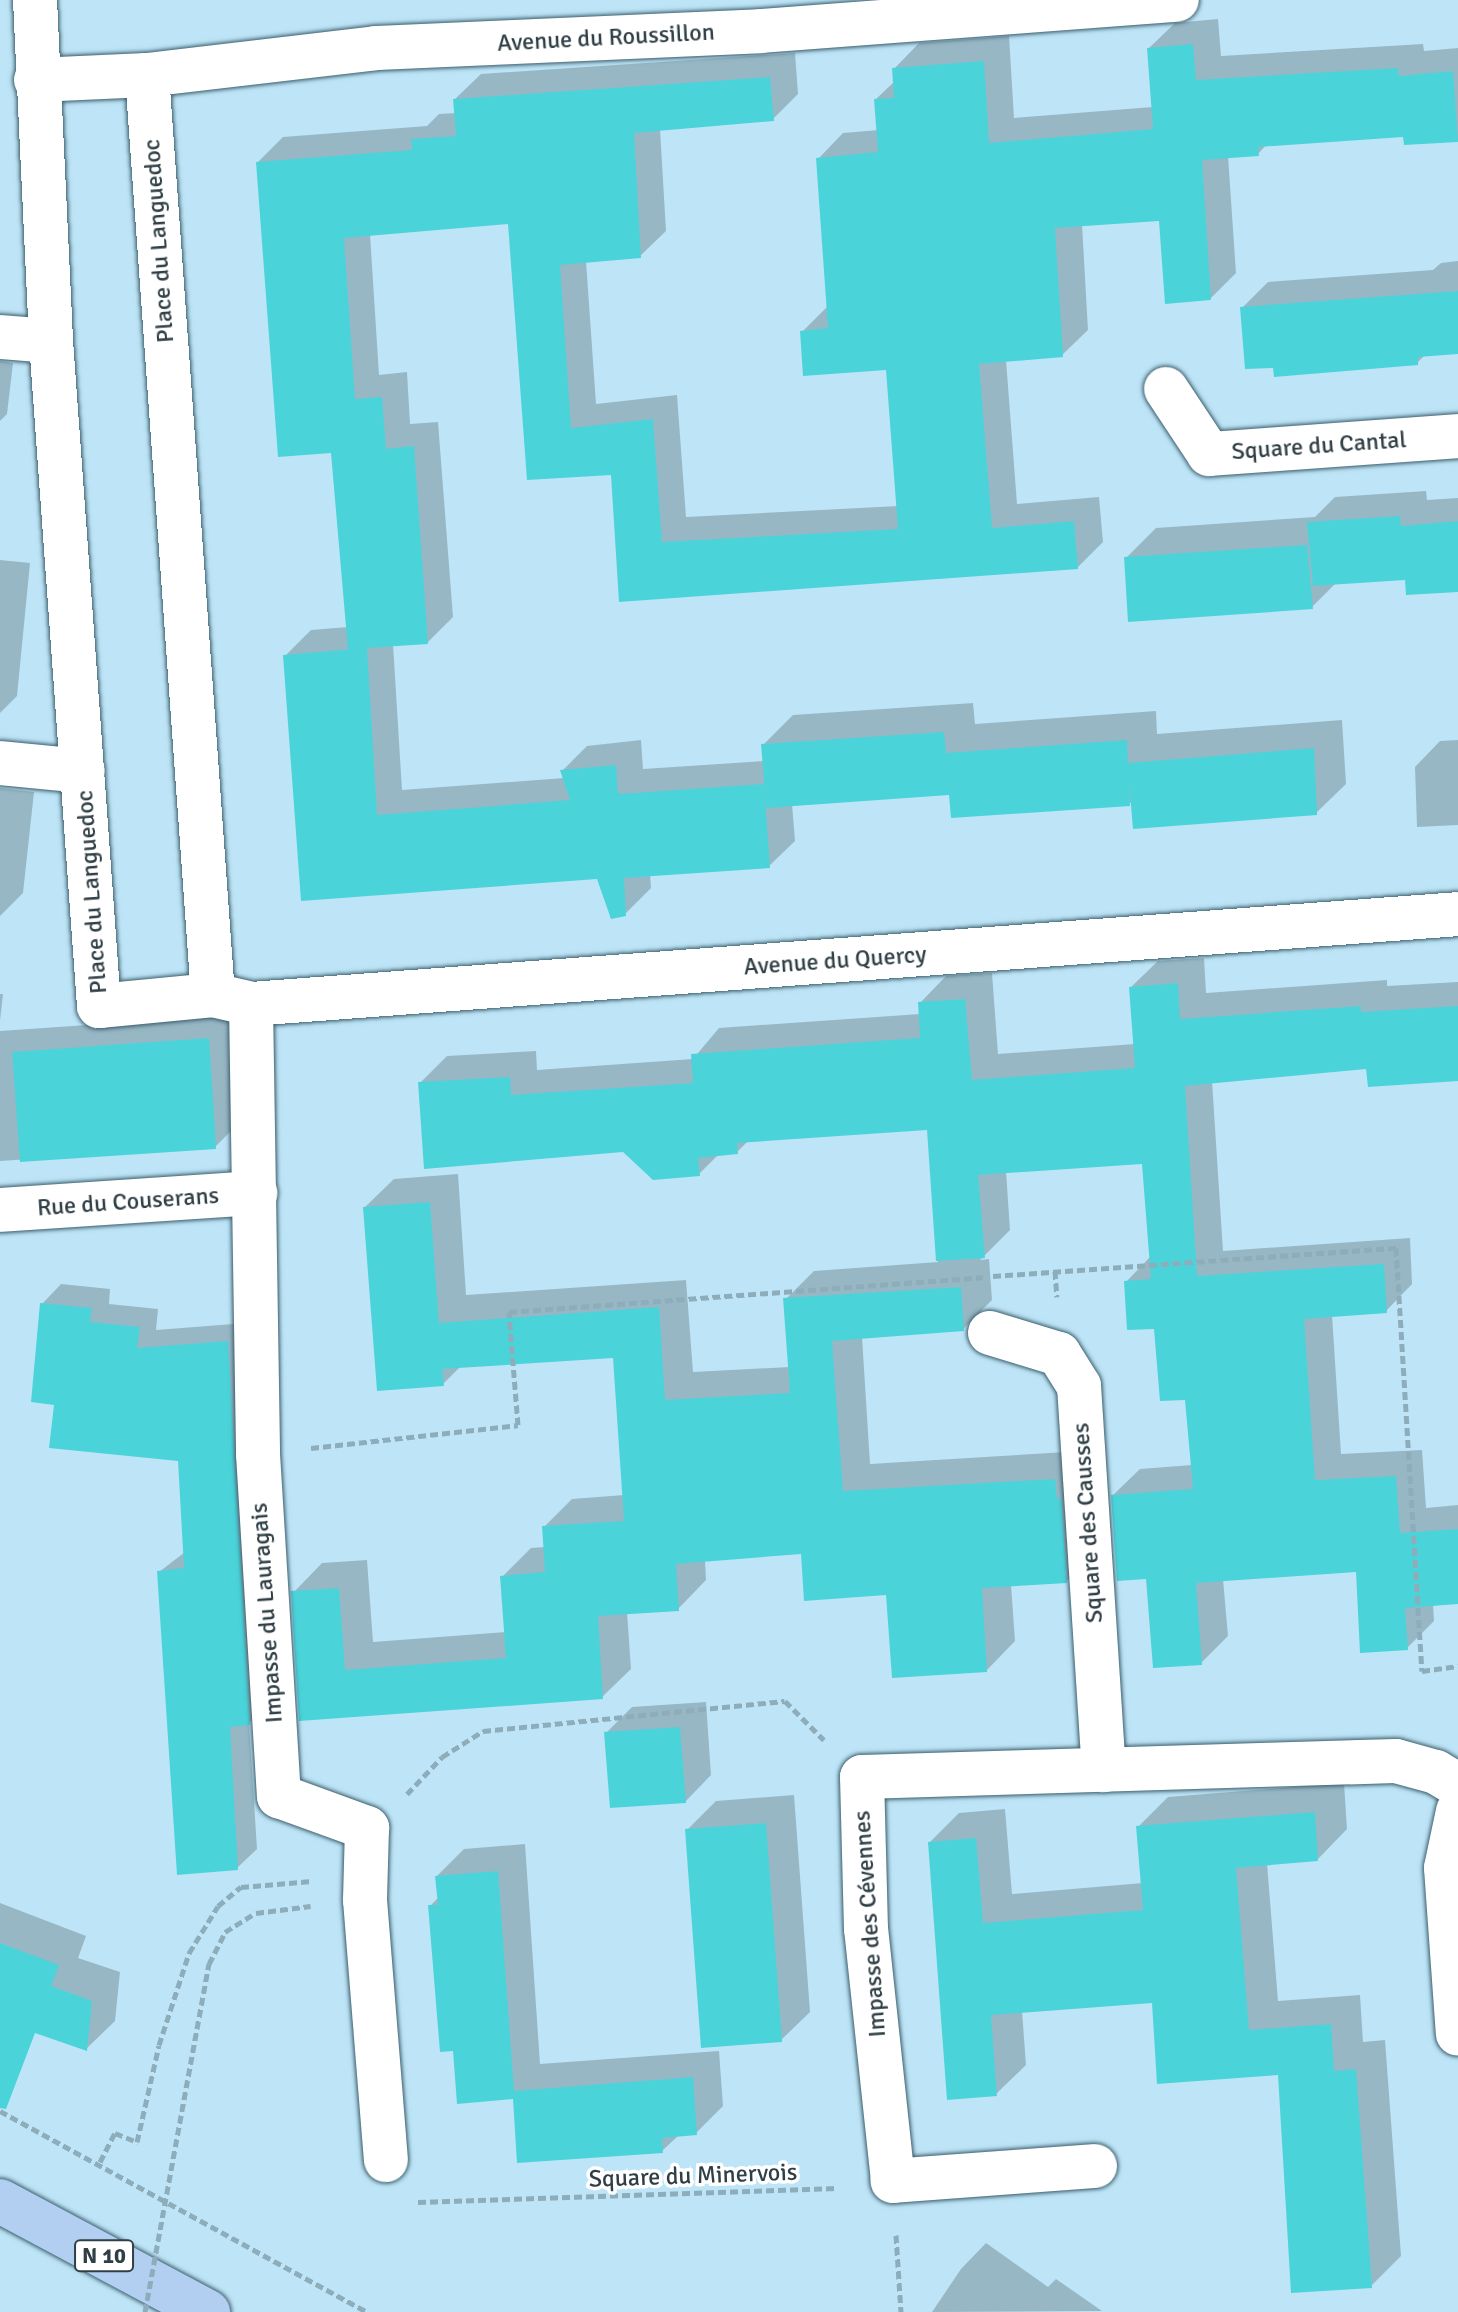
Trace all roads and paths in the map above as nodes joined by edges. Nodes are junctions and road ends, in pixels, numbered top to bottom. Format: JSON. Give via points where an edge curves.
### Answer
{"nodes":[{"id":1,"x":35,"y":0,"type":"edge"},
{"id":2,"x":1177,"y":0,"type":"edge"},
{"id":3,"x":1125,"y":2,"type":"edge"},
{"id":4,"x":759,"y":16,"type":"edge"},
{"id":5,"x":147,"y":75,"type":"junction"},
{"id":6,"x":36,"y":80,"type":"junction"},
{"id":7,"x":0,"y":337,"type":"edge"},
{"id":8,"x":51,"y":341,"type":"junction"},
{"id":9,"x":1166,"y":389,"type":"dead end"},
{"id":10,"x":1458,"y":436,"type":"edge"},
{"id":11,"x":0,"y":763,"type":"edge"},
{"id":12,"x":83,"y":771,"type":"junction"},
{"id":13,"x":1458,"y":914,"type":"edge"},
{"id":14,"x":232,"y":999,"type":"junction"},
{"id":15,"x":255,"y":1193,"type":"junction"},
{"id":16,"x":0,"y":1210,"type":"edge"},
{"id":17,"x":990,"y":1333,"type":"dead end"},
{"id":18,"x":1104,"y":1770,"type":"junction"},
{"id":19,"x":862,"y":1777,"type":"junction"},
{"id":20,"x":1458,"y":1785,"type":"edge"},
{"id":21,"x":1458,"y":1811,"type":"edge"},
{"id":22,"x":367,"y":1828,"type":"junction"},
{"id":23,"x":365,"y":1900,"type":"junction"},
{"id":24,"x":1458,"y":2034,"type":"edge"},
{"id":25,"x":0,"y":2111,"type":"edge"},
{"id":26,"x":386,"y":2160,"type":"joint"},
{"id":27,"x":100,"y":2162,"type":"junction"},
{"id":28,"x":1095,"y":2166,"type":"dead end"},
{"id":29,"x":893,"y":2181,"type":"junction"},
{"id":30,"x":0,"y":2201,"type":"edge"},
{"id":31,"x":145,"y":2312,"type":"edge"},
{"id":32,"x":208,"y":2312,"type":"edge"},
{"id":33,"x":367,"y":2312,"type":"edge"},
{"id":34,"x":901,"y":2312,"type":"edge"}],
"edges":[{"from":1,"to":6,"type":"street","name":"Place du Languedoc"},
{"from":2,"to":3,"type":"street","name":"Avenue du Roussillon"},
{"from":3,"to":4,"type":"street","name":"Avenue du Roussillon"},
{"from":4,"to":5,"type":"street","name":"Avenue du Roussillon","via":[[376,48]]},
{"from":5,"to":6,"type":"street","name":"Avenue du Roussillon"},
{"from":5,"to":14,"type":"street","name":"Place du Languedoc"},
{"from":6,"to":8,"type":"street","name":"Place du Languedoc"},
{"from":7,"to":8,"type":"street"},
{"from":8,"to":12,"type":"street","name":"Place du Languedoc"},
{"from":9,"to":10,"type":"street","name":"Square du Cantal","via":[[1209,454]]},
{"from":11,"to":12,"type":"street"},
{"from":12,"to":14,"type":"street","name":"Place du Languedoc","via":[[99,1006]]},
{"from":13,"to":14,"type":"street","name":"Avenue du Quercy"},
{"from":14,"to":15,"type":"street","name":"Impasse du Lauragais"},
{"from":15,"to":16,"type":"street","name":"Rue du Couserans"},
{"from":15,"to":22,"type":"street","name":"Impasse du Lauragais","via":[[262,1574],[279,1796]]},
{"from":17,"to":18,"type":"street","name":"Square des Causses","via":[[1059,1354],[1079,1386]]},
{"from":18,"to":19,"type":"street","name":"Impasse des Cévennes"},
{"from":18,"to":20,"type":"street","name":"Impasse des Cévennes","via":[[1396,1761],[1436,1772]]},
{"from":19,"to":22,"type":"path","via":[[785,1701],[483,1731],[442,1757]]},
{"from":19,"to":29,"type":"street","name":"Impasse des Cévennes","via":[[866,1929]]},
{"from":21,"to":24,"type":"street","via":[[1446,1868]]},
{"from":22,"to":23,"type":"street"},
{"from":22,"to":27,"type":"path","via":[[316,1881],[241,1887],[218,1906],[189,1953],[159,2045],[137,2142],[115,2133]]},
{"from":23,"to":26,"type":"street"},
{"from":23,"to":31,"type":"path","bridge":true,"via":[[256,1913],[225,1932],[209,1964]]},
{"from":25,"to":27,"type":"path"},
{"from":26,"to":29,"type":"path","name":"Square du Minervois","via":[[419,2205]]},
{"from":27,"to":33,"type":"path"},
{"from":28,"to":29,"type":"street"},
{"from":29,"to":34,"type":"path"},
{"from":30,"to":32,"type":"main road","number":"N 10"}]}
